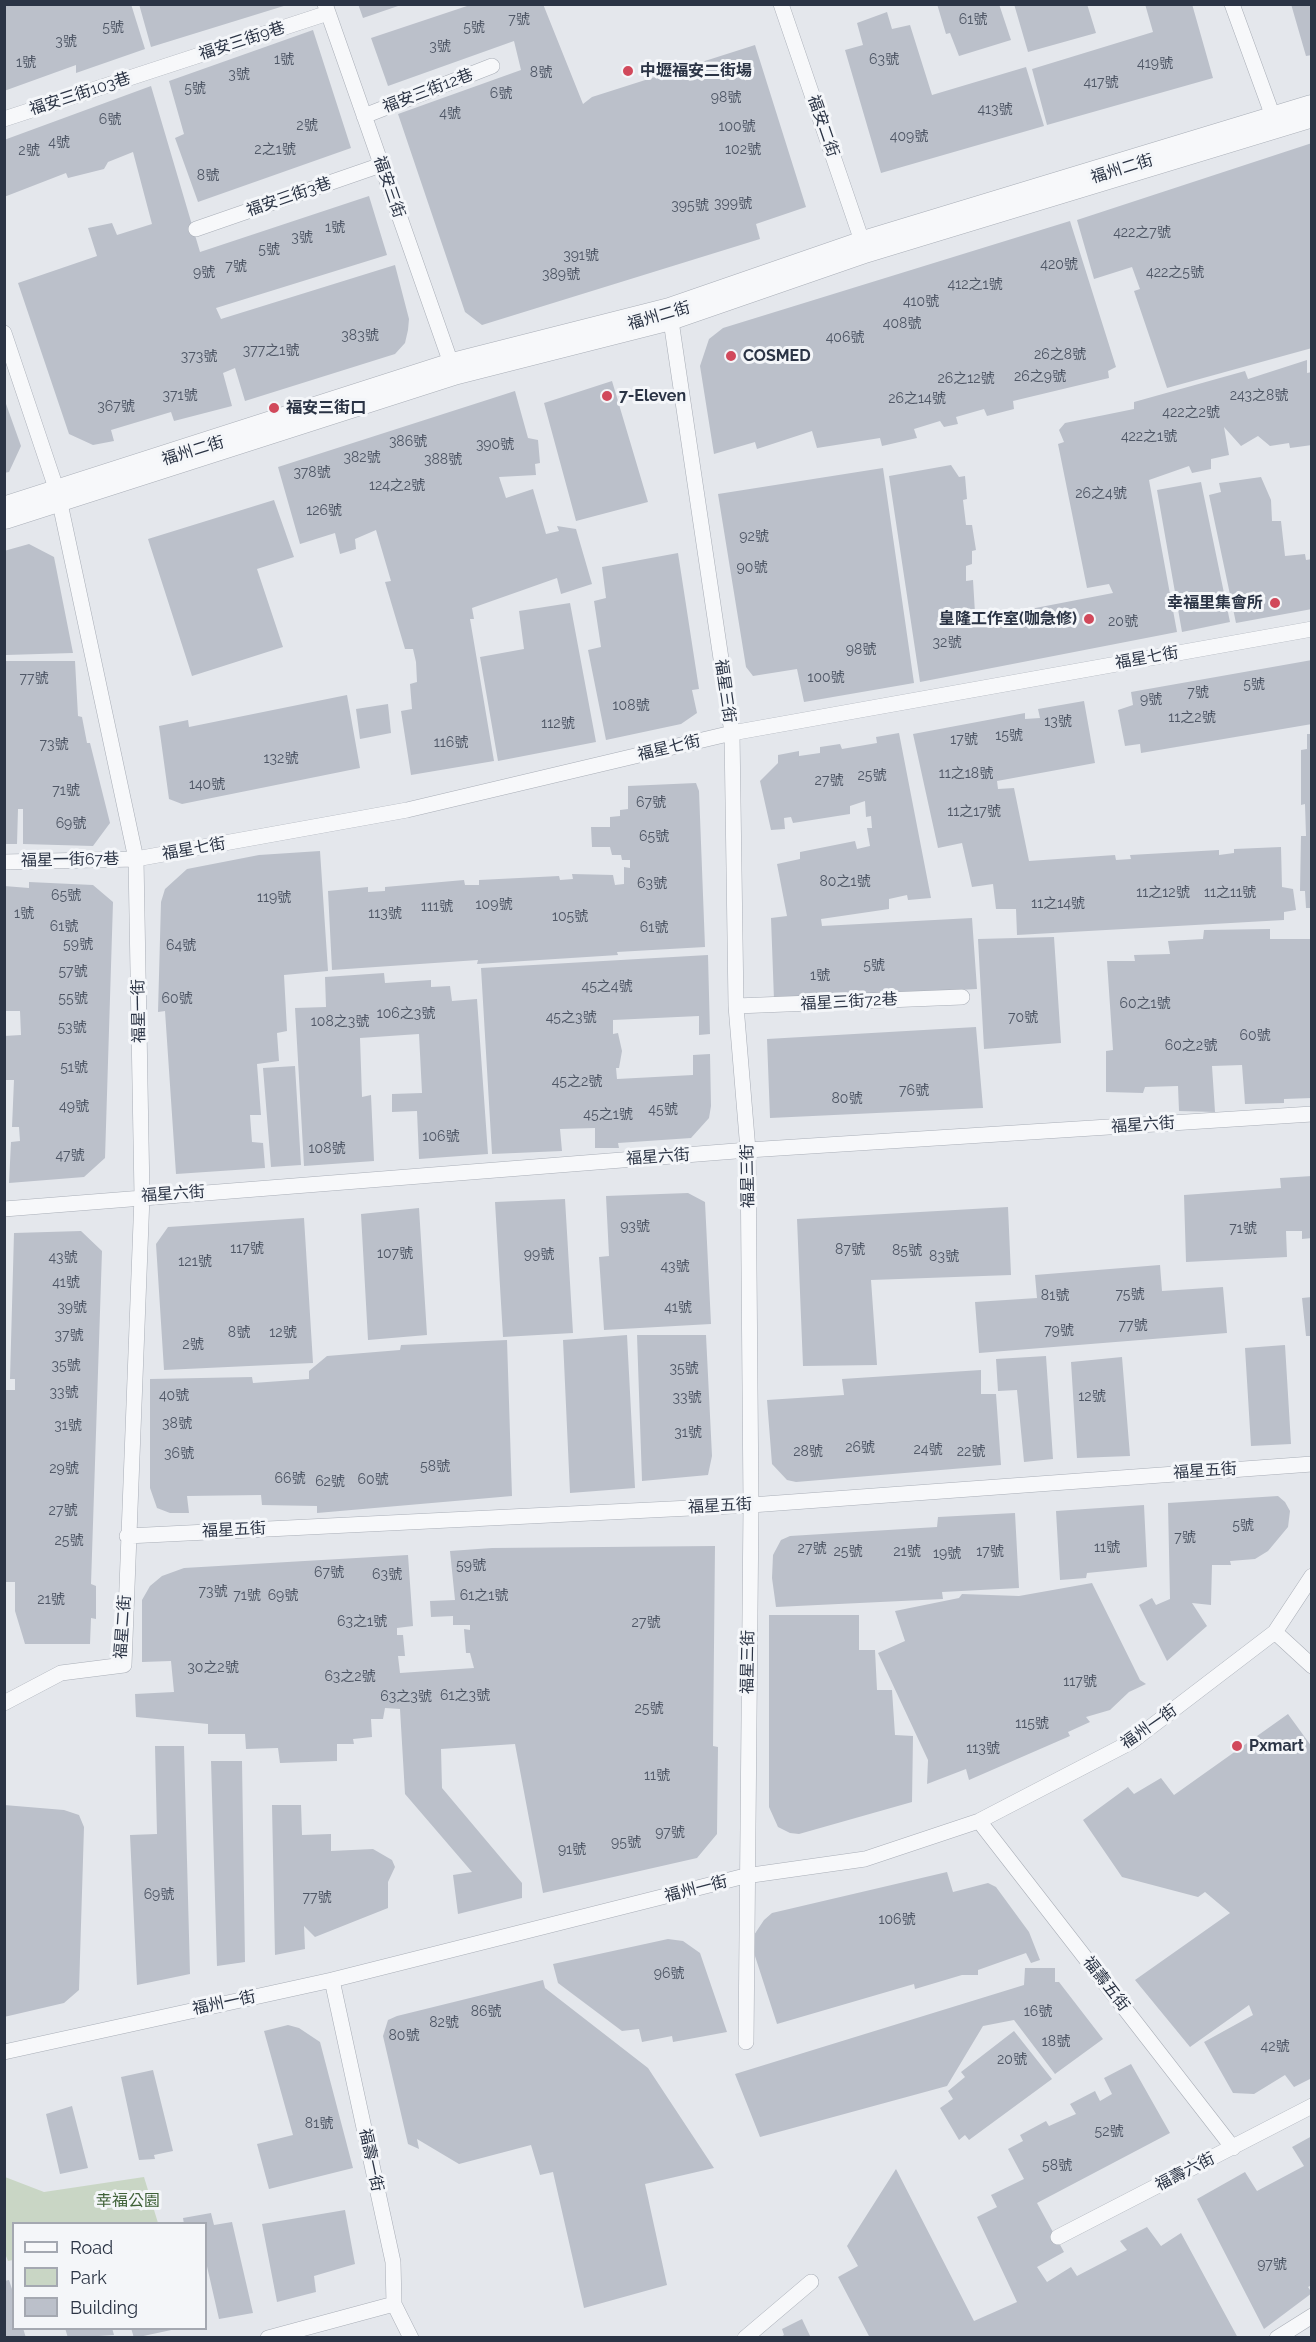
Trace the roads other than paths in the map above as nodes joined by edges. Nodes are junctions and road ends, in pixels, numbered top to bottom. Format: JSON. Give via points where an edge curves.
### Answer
{"nodes":[{"id":1,"x":781,"y":4,"type":"edge"},
{"id":2,"x":1232,"y":4,"type":"edge"},
{"id":3,"x":327,"y":9,"type":"edge"},
{"id":4,"x":492,"y":66,"type":"dead end"},
{"id":5,"x":156,"y":70,"type":"joint"},
{"id":6,"x":1311,"y":111,"type":"edge"},
{"id":7,"x":364,"y":116,"type":"junction"},
{"id":8,"x":4,"y":119,"type":"edge"},
{"id":9,"x":1275,"y":122,"type":"junction"},
{"id":10,"x":381,"y":165,"type":"junction"},
{"id":11,"x":196,"y":229,"type":"dead end"},
{"id":12,"x":864,"y":247,"type":"junction"},
{"id":13,"x":670,"y":314,"type":"junction"},
{"id":14,"x":4,"y":333,"type":"edge"},
{"id":15,"x":453,"y":369,"type":"junction"},
{"id":16,"x":58,"y":494,"type":"junction"},
{"id":17,"x":4,"y":513,"type":"edge"},
{"id":18,"x":1311,"y":629,"type":"edge"},
{"id":19,"x":732,"y":733,"type":"junction"},
{"id":20,"x":136,"y":859,"type":"junction"},
{"id":21,"x":4,"y":862,"type":"edge"},
{"id":22,"x":962,"y":997,"type":"dead end"},
{"id":23,"x":736,"y":1006,"type":"junction"},
{"id":24,"x":1311,"y":1114,"type":"edge"},
{"id":25,"x":748,"y":1150,"type":"junction"},
{"id":26,"x":142,"y":1197,"type":"junction"},
{"id":27,"x":4,"y":1209,"type":"edge"},
{"id":28,"x":1311,"y":1464,"type":"edge"},
{"id":29,"x":751,"y":1505,"type":"junction"},
{"id":30,"x":127,"y":1536,"type":"junction"},
{"id":31,"x":1311,"y":1576,"type":"edge"},
{"id":32,"x":1275,"y":1632,"type":"junction"},
{"id":33,"x":1311,"y":1666,"type":"edge"},
{"id":34,"x":4,"y":1703,"type":"edge"},
{"id":35,"x":979,"y":1821,"type":"junction"},
{"id":36,"x":745,"y":1876,"type":"junction"},
{"id":37,"x":332,"y":1980,"type":"junction"},
{"id":38,"x":746,"y":2042,"type":"dead end"},
{"id":39,"x":4,"y":2052,"type":"edge"},
{"id":40,"x":1311,"y":2106,"type":"edge"},
{"id":41,"x":1233,"y":2148,"type":"junction"},
{"id":42,"x":1058,"y":2237,"type":"dead end"},
{"id":43,"x":811,"y":2282,"type":"dead end"},
{"id":44,"x":394,"y":2304,"type":"junction"},
{"id":45,"x":1311,"y":2316,"type":"edge"},
{"id":46,"x":268,"y":2337,"type":"edge"},
{"id":47,"x":411,"y":2337,"type":"edge"},
{"id":48,"x":745,"y":2337,"type":"edge"},
{"id":49,"x":1277,"y":2337,"type":"edge"}],
"edges":[{"from":1,"to":12,"type":"lane","name":"福安二街"},
{"from":2,"to":9,"type":"lane"},
{"from":3,"to":5,"type":"lane","name":"福安三街9巷"},
{"from":3,"to":7,"type":"lane","name":"福安三街"},
{"from":4,"to":7,"type":"lane","name":"福安三街12巷"},
{"from":5,"to":8,"type":"lane","name":"福安三街103巷"},
{"from":6,"to":9,"type":"street","name":"福州二街"},
{"from":7,"to":10,"type":"lane","name":"福安三街"},
{"from":9,"to":12,"type":"street","name":"福州二街"},
{"from":10,"to":11,"type":"lane","name":"福安三街3巷"},
{"from":10,"to":15,"type":"lane","name":"福安三街"},
{"from":12,"to":13,"type":"street","name":"福州二街"},
{"from":13,"to":15,"type":"street","name":"福州二街"},
{"from":13,"to":19,"type":"lane","name":"福星三街"},
{"from":14,"to":16,"type":"lane"},
{"from":15,"to":16,"type":"street","name":"福州二街"},
{"from":16,"to":17,"type":"street","name":"福州二街"},
{"from":16,"to":20,"type":"lane","name":"福星一街"},
{"from":18,"to":19,"type":"lane","name":"福星七街"},
{"from":19,"to":20,"type":"lane","name":"福星七街","via":[[407,810]]},
{"from":19,"to":23,"type":"lane","name":"福星三街"},
{"from":20,"to":21,"type":"lane","name":"福星一街67巷"},
{"from":20,"to":26,"type":"lane","name":"福星一街"},
{"from":22,"to":23,"type":"lane","name":"福星三街72巷"},
{"from":23,"to":25,"type":"lane","name":"福星三街"},
{"from":24,"to":25,"type":"lane","name":"福星六街"},
{"from":25,"to":26,"type":"lane","name":"福星六街"},
{"from":25,"to":29,"type":"lane","name":"福星三街"},
{"from":26,"to":27,"type":"lane","name":"福星六街"},
{"from":26,"to":30,"type":"lane","name":"福星一街"},
{"from":28,"to":29,"type":"lane","name":"福星五街"},
{"from":29,"to":30,"type":"lane","name":"福星五街"},
{"from":29,"to":36,"type":"lane","name":"福星三街"},
{"from":30,"to":34,"type":"lane","name":"福星二街","via":[[124,1665],[62,1673]]},
{"from":31,"to":32,"type":"lane","name":"福州一街"},
{"from":32,"to":33,"type":"lane"},
{"from":32,"to":35,"type":"lane","name":"福州一街","via":[[1131,1742]]},
{"from":35,"to":36,"type":"lane","name":"福州一街","via":[[865,1858]]},
{"from":35,"to":41,"type":"lane","name":"福壽五街"},
{"from":36,"to":37,"type":"lane","name":"福州一街"},
{"from":36,"to":38,"type":"lane","name":"福星三街"},
{"from":37,"to":39,"type":"lane","name":"福州一街"},
{"from":37,"to":44,"type":"lane","name":"福壽一街","via":[[393,2262]]},
{"from":40,"to":41,"type":"lane","name":"福壽六街"},
{"from":41,"to":42,"type":"lane","name":"福壽六街"},
{"from":43,"to":48,"type":"lane"},
{"from":44,"to":46,"type":"lane"},
{"from":44,"to":47,"type":"lane","name":"福壽一街"},
{"from":45,"to":49,"type":"lane"}]}
